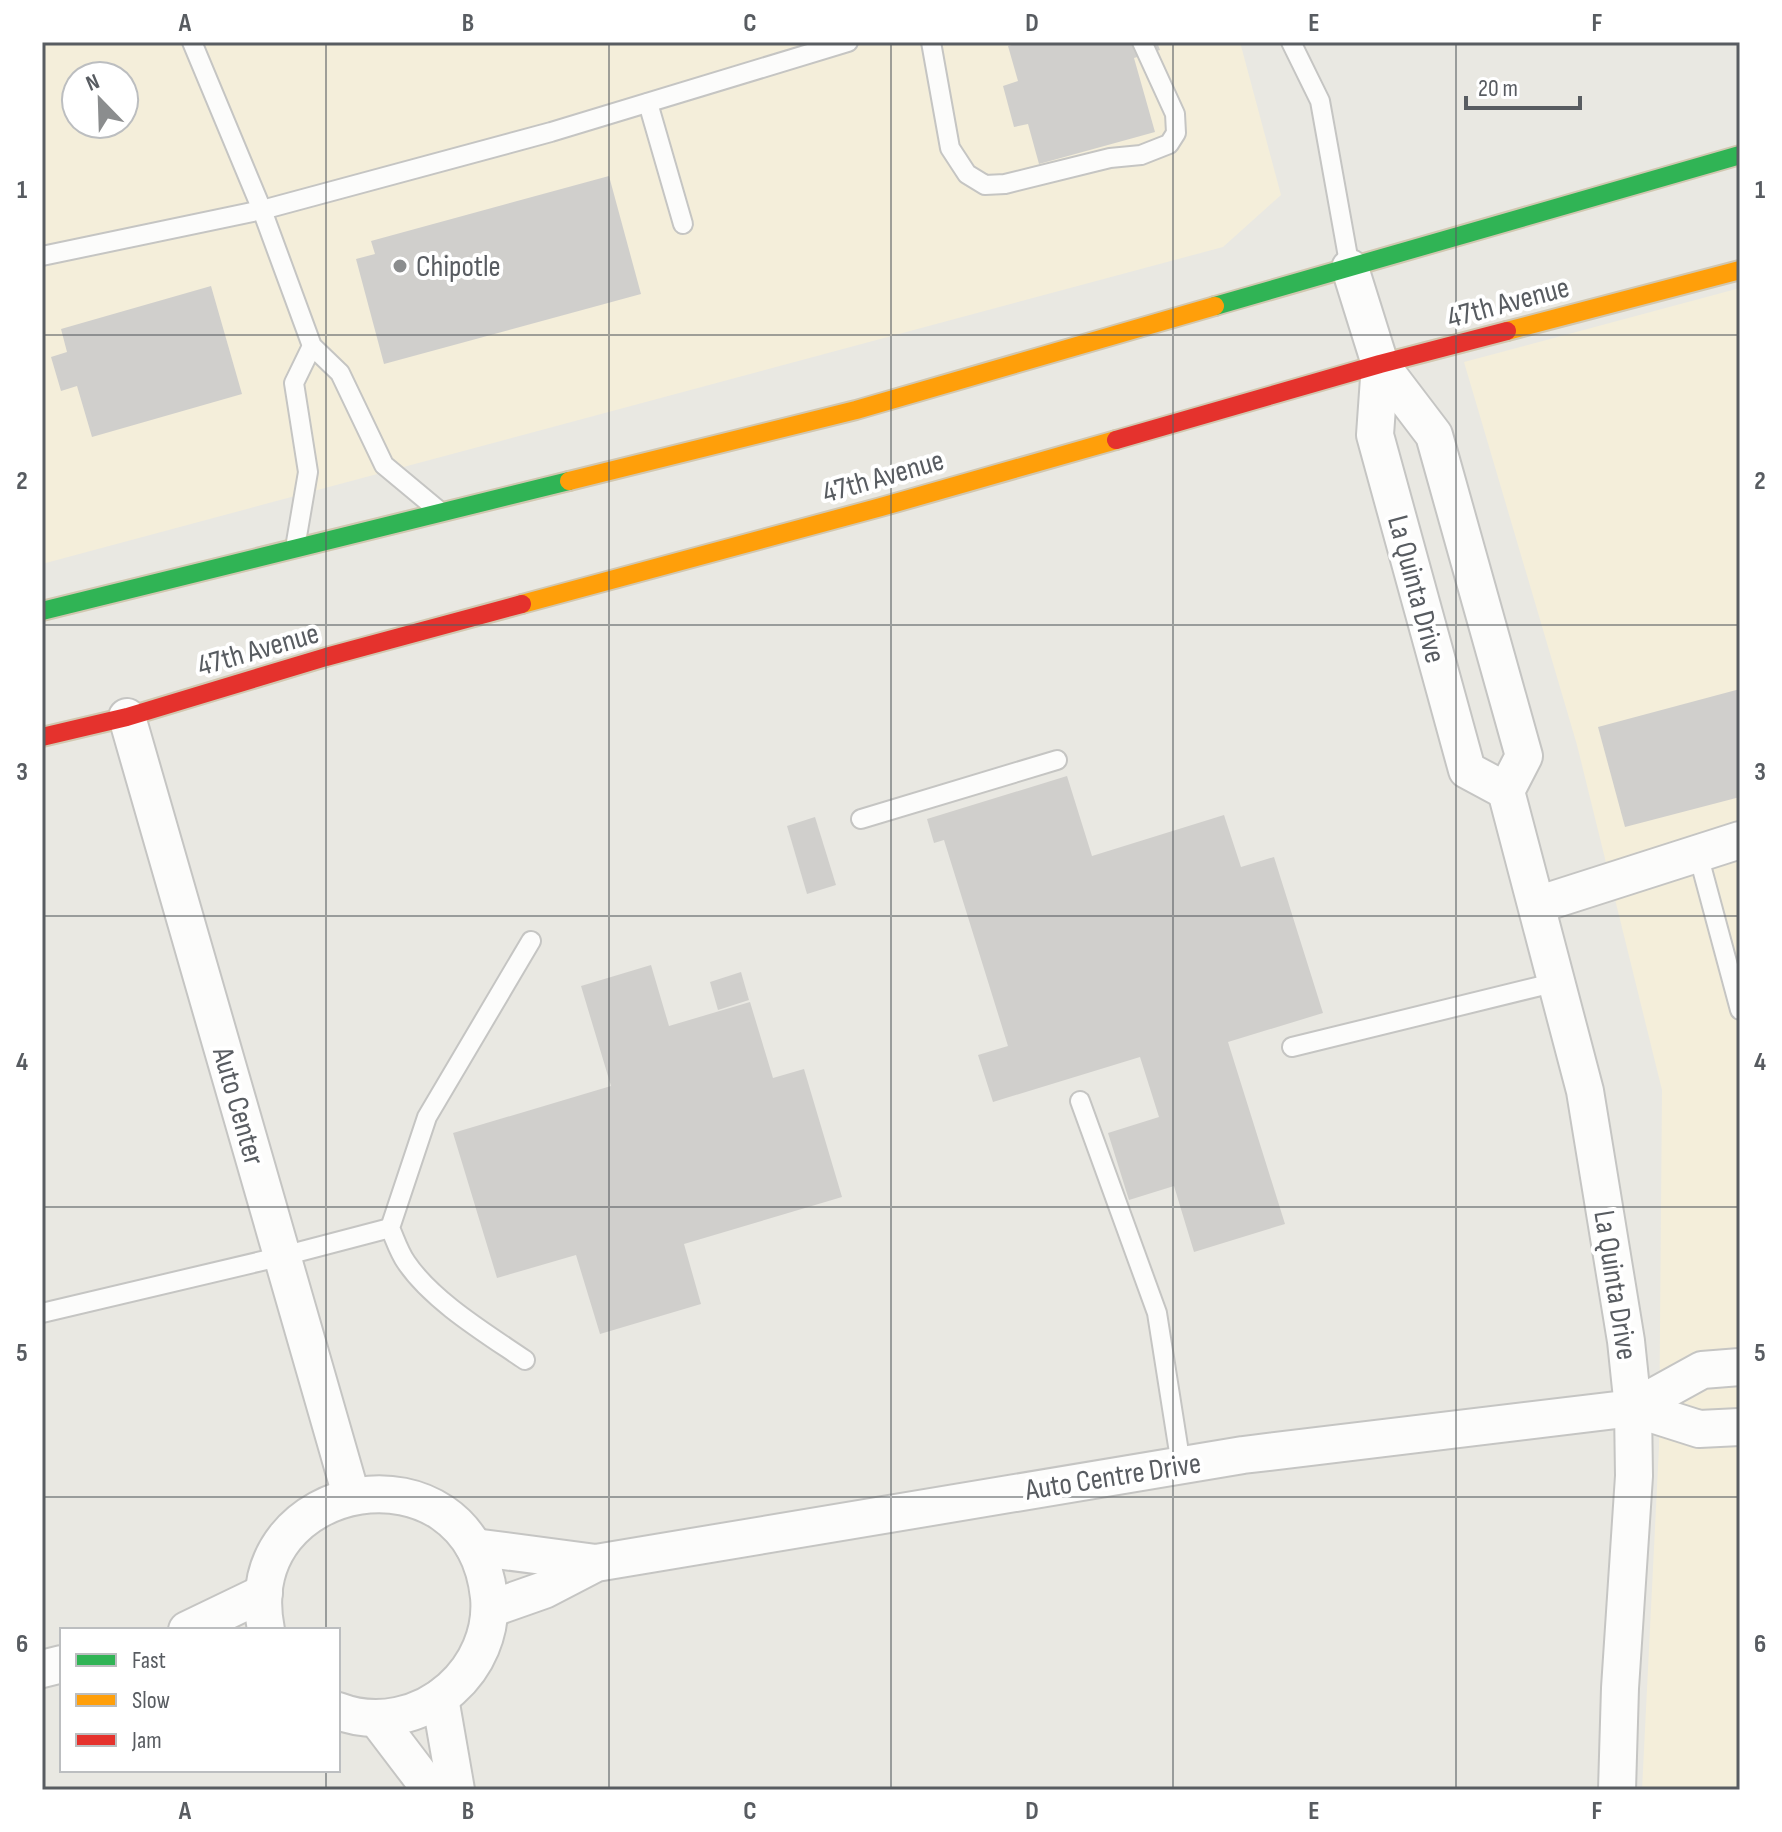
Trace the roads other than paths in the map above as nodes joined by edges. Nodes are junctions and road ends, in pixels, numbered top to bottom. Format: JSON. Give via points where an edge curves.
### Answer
{"nodes":[{"id":1,"x":192,"y":42,"type":"edge"},
{"id":2,"x":848,"y":42,"type":"edge"},
{"id":3,"x":931,"y":42,"type":"edge"},
{"id":4,"x":1142,"y":42,"type":"edge"},
{"id":5,"x":1291,"y":42,"type":"edge"},
{"id":6,"x":648,"y":103,"type":"junction"},
{"id":7,"x":1740,"y":155,"type":"edge"},
{"id":8,"x":262,"y":210,"type":"junction"},
{"id":9,"x":683,"y":224,"type":"dead end"},
{"id":10,"x":42,"y":256,"type":"edge"},
{"id":11,"x":1350,"y":268,"type":"junction"},
{"id":12,"x":1740,"y":270,"type":"edge"},
{"id":13,"x":312,"y":346,"type":"junction"},
{"id":14,"x":1380,"y":364,"type":"junction"},
{"id":15,"x":440,"y":512,"type":"junction"},
{"id":16,"x":295,"y":548,"type":"junction"},
{"id":17,"x":42,"y":611,"type":"edge"},
{"id":18,"x":127,"y":717,"type":"junction"},
{"id":19,"x":42,"y":737,"type":"edge"},
{"id":20,"x":1057,"y":760,"type":"dead end"},
{"id":21,"x":1506,"y":791,"type":"junction"},
{"id":22,"x":861,"y":819,"type":"dead end"},
{"id":23,"x":1740,"y":840,"type":"edge"},
{"id":24,"x":1698,"y":854,"type":"junction"},
{"id":25,"x":1537,"y":905,"type":"junction"},
{"id":26,"x":531,"y":941,"type":"dead end"},
{"id":27,"x":1557,"y":982,"type":"junction"},
{"id":28,"x":1740,"y":1010,"type":"edge"},
{"id":29,"x":1292,"y":1047,"type":"dead end"},
{"id":30,"x":1080,"y":1101,"type":"dead end"},
{"id":31,"x":390,"y":1228,"type":"junction"},
{"id":32,"x":283,"y":1256,"type":"junction"},
{"id":33,"x":42,"y":1313,"type":"edge"},
{"id":34,"x":525,"y":1360,"type":"dead end"},
{"id":35,"x":1740,"y":1367,"type":"edge"},
{"id":36,"x":1633,"y":1408,"type":"junction"},
{"id":37,"x":1740,"y":1427,"type":"edge"},
{"id":38,"x":1181,"y":1465,"type":"junction"},
{"id":39,"x":351,"y":1495,"type":"junction"},
{"id":40,"x":474,"y":1547,"type":"junction"},
{"id":41,"x":596,"y":1563,"type":"junction"},
{"id":42,"x":264,"y":1593,"type":"junction"},
{"id":43,"x":490,"y":1609,"type":"junction"},
{"id":44,"x":191,"y":1628,"type":"edge"},
{"id":45,"x":266,"y":1628,"type":"edge"},
{"id":46,"x":440,"y":1698,"type":"junction"},
{"id":47,"x":340,"y":1711,"type":"edge"},
{"id":48,"x":377,"y":1719,"type":"junction"},
{"id":49,"x":431,"y":1790,"type":"edge"},
{"id":50,"x":456,"y":1790,"type":"edge"},
{"id":51,"x":1617,"y":1790,"type":"edge"}],
"edges":[{"from":1,"to":8,"type":"lane"},
{"from":2,"to":6,"type":"lane"},
{"from":3,"to":4,"type":"lane","via":[[950,148],[967,174],[985,185],[1141,155],[1169,144],[1176,133],[1175,114]]},
{"from":5,"to":11,"type":"lane","via":[[1320,101]]},
{"from":6,"to":8,"type":"lane"},
{"from":6,"to":9,"type":"lane"},
{"from":7,"to":11,"type":"main road"},
{"from":8,"to":10,"type":"lane"},
{"from":8,"to":13,"type":"lane"},
{"from":11,"to":14,"type":"street","name":"La Quinta Drive"},
{"from":11,"to":15,"type":"main road","via":[[856,410]]},
{"from":12,"to":14,"type":"main road","name":"47th Avenue"},
{"from":13,"to":15,"type":"lane","via":[[340,373],[384,465]]},
{"from":13,"to":16,"type":"lane","via":[[294,383],[308,472]]},
{"from":14,"to":18,"type":"main road","name":"47th Avenue"},
{"from":14,"to":21,"type":"street","name":"La Quinta Drive","via":[[1434,435],[1524,756]]},
{"from":14,"to":21,"type":"street","name":"La Quinta Drive","via":[[1375,435],[1467,770]]},
{"from":15,"to":16,"type":"main road"},
{"from":16,"to":17,"type":"main road"},
{"from":18,"to":19,"type":"main road","name":"47th Avenue"},
{"from":18,"to":32,"type":"street","name":"Auto Center"},
{"from":20,"to":22,"type":"lane"},
{"from":21,"to":25,"type":"street","name":"La Quinta Drive"},
{"from":23,"to":24,"type":"street"},
{"from":24,"to":25,"type":"street"},
{"from":24,"to":28,"type":"lane"},
{"from":25,"to":27,"type":"street","name":"La Quinta Drive"},
{"from":26,"to":31,"type":"lane","via":[[427,1117]]},
{"from":27,"to":29,"type":"lane"},
{"from":27,"to":36,"type":"street","name":"La Quinta Drive","via":[[1585,1091]]},
{"from":30,"to":38,"type":"lane","via":[[1157,1313]]},
{"from":31,"to":32,"type":"lane"},
{"from":31,"to":34,"type":"lane","via":[[406,1262],[433,1291]]},
{"from":32,"to":33,"type":"lane"},
{"from":32,"to":39,"type":"street","name":"Auto Center"},
{"from":35,"to":36,"type":"street","name":"Auto Centre Drive","via":[[1702,1370]]},
{"from":36,"to":37,"type":"street","name":"Auto Centre Drive","via":[[1699,1429]]},
{"from":36,"to":38,"type":"street","name":"Auto Centre Drive"},
{"from":36,"to":51,"type":"street","name":"La Quinta Drive"},
{"from":38,"to":41,"type":"street","name":"Auto Centre Drive"},
{"from":39,"to":40,"type":"street","via":[[387,1493],[421,1501],[451,1520]]},
{"from":39,"to":42,"type":"street","via":[[319,1508],[292,1530],[273,1559]]},
{"from":40,"to":41,"type":"street","name":"Auto Centre Drive"},
{"from":40,"to":43,"type":"street","via":[[487,1577]]},
{"from":41,"to":43,"type":"street","name":"Auto Centre Drive","via":[[544,1590]]},
{"from":42,"to":44,"type":"street"},
{"from":42,"to":45,"type":"street"},
{"from":43,"to":46,"type":"street","via":[[476,1660]]},
{"from":46,"to":48,"type":"street","via":[[410,1713]]},
{"from":46,"to":50,"type":"street"},
{"from":47,"to":48,"type":"street"},
{"from":48,"to":49,"type":"street"}]}
